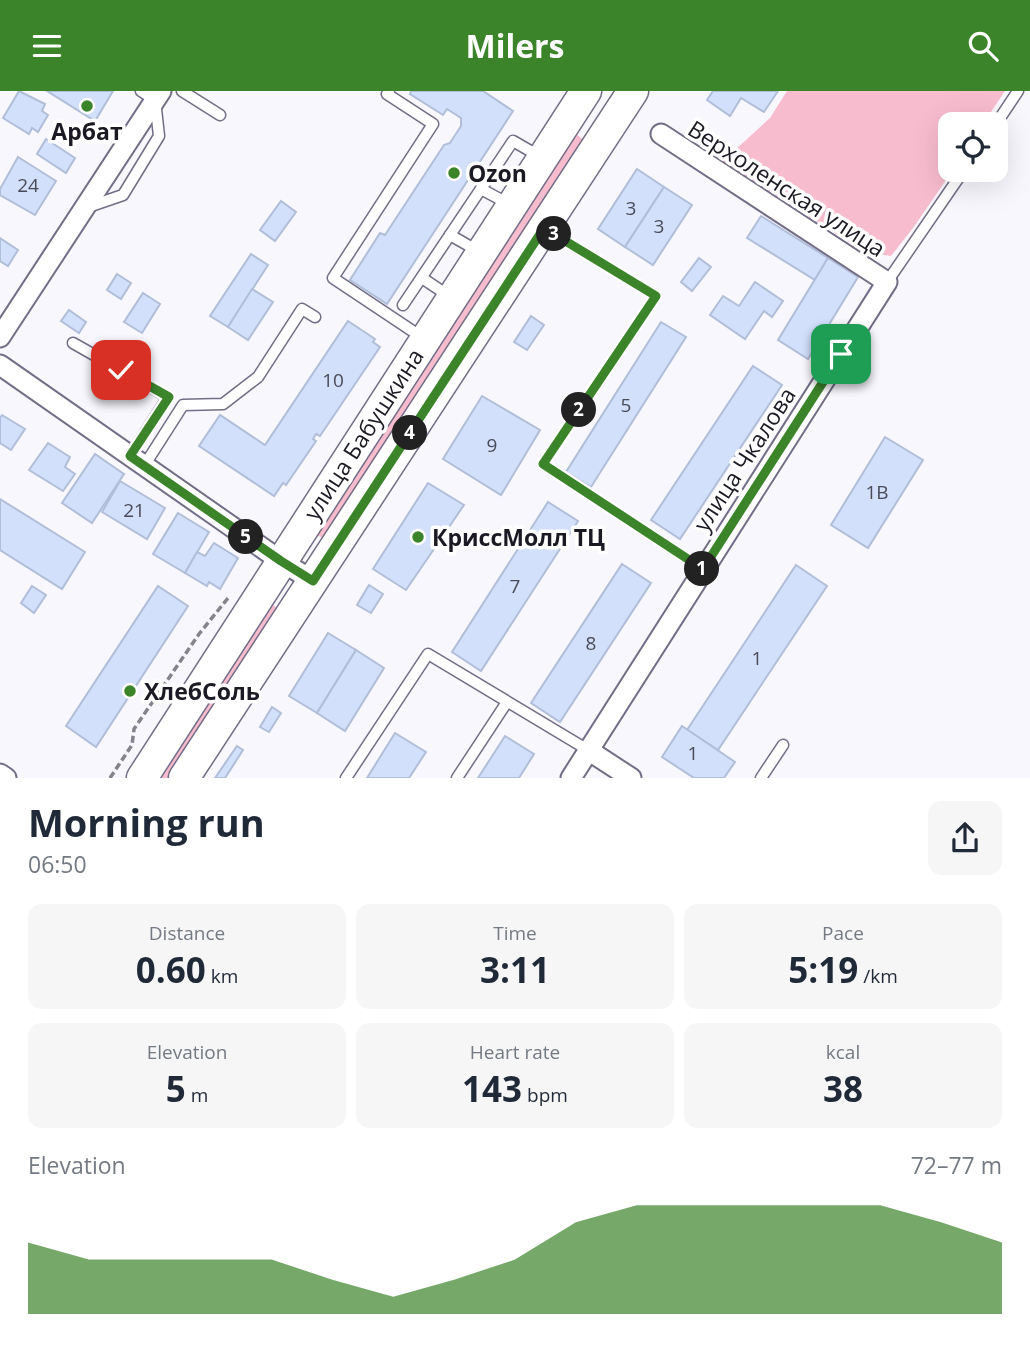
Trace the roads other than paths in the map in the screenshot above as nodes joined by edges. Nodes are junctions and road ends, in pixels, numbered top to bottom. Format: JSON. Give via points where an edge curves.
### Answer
{"nodes":[{"id":1,"x":182,"y":91,"type":"edge"},
{"id":2,"x":389,"y":91,"type":"edge"},
{"id":3,"x":586,"y":91,"type":"edge"},
{"id":4,"x":633,"y":91,"type":"edge"},
{"id":5,"x":1018,"y":91,"type":"edge"},
{"id":6,"x":153,"y":94,"type":"edge"},
{"id":7,"x":1004,"y":112,"type":"edge"},
{"id":8,"x":220,"y":115,"type":"dead end"},
{"id":9,"x":661,"y":135,"type":"dead end"},
{"id":10,"x":543,"y":158,"type":"junction"},
{"id":11,"x":956,"y":182,"type":"edge"},
{"id":12,"x":481,"y":189,"type":"junction"},
{"id":13,"x":512,"y":205,"type":"junction"},
{"id":14,"x":544,"y":228,"type":"junction"},
{"id":15,"x":450,"y":235,"type":"junction"},
{"id":16,"x":481,"y":253,"type":"junction"},
{"id":17,"x":422,"y":278,"type":"junction"},
{"id":18,"x":887,"y":282,"type":"junction"},
{"id":19,"x":452,"y":298,"type":"junction"},
{"id":20,"x":403,"y":305,"type":"dead end"},
{"id":21,"x":315,"y":317,"type":"dead end"},
{"id":22,"x":0,"y":337,"type":"edge"},
{"id":23,"x":425,"y":339,"type":"junction"},
{"id":24,"x":73,"y":343,"type":"dead end"},
{"id":25,"x":0,"y":365,"type":"edge"},
{"id":26,"x":137,"y":461,"type":"junction"},
{"id":27,"x":281,"y":561,"type":"junction"},
{"id":28,"x":703,"y":569,"type":"junction"},
{"id":29,"x":313,"y":581,"type":"junction"},
{"id":30,"x":507,"y":702,"type":"junction"},
{"id":31,"x":783,"y":745,"type":"dead end"},
{"id":32,"x":588,"y":750,"type":"junction"},
{"id":33,"x":0,"y":774,"type":"edge"},
{"id":34,"x":6,"y":778,"type":"edge"},
{"id":35,"x":142,"y":778,"type":"edge"},
{"id":36,"x":184,"y":778,"type":"edge"},
{"id":37,"x":346,"y":778,"type":"edge"},
{"id":38,"x":457,"y":778,"type":"edge"},
{"id":39,"x":570,"y":778,"type":"edge"},
{"id":40,"x":631,"y":778,"type":"edge"},
{"id":41,"x":761,"y":778,"type":"edge"}],
"edges":[{"from":1,"to":8,"type":"lane"},
{"from":2,"to":23,"type":"lane","via":[[387,94],[433,124],[332,278]]},
{"from":3,"to":10,"type":"main road","name":"улица Бабушкина"},
{"from":4,"to":14,"type":"main road","name":"улица Бабушкина"},
{"from":5,"to":7,"type":"lane"},
{"from":6,"to":22,"type":"street","via":[[85,209]]},
{"from":9,"to":18,"type":"street","name":"Верхоленская улица"},
{"from":10,"to":12,"type":"lane","via":[[513,141]]},
{"from":10,"to":13,"type":"main road","name":"улица Бабушкина"},
{"from":11,"to":18,"type":"lane","name":"улица Чкалова"},
{"from":12,"to":13,"type":"lane"},
{"from":12,"to":15,"type":"lane"},
{"from":13,"to":16,"type":"main road","name":"улица Бабушкина"},
{"from":14,"to":28,"type":"lane","via":[[656,296],[543,464]]},
{"from":14,"to":29,"type":"main road","name":"улица Бабушкина"},
{"from":15,"to":16,"type":"lane"},
{"from":15,"to":17,"type":"lane"},
{"from":16,"to":19,"type":"main road","name":"улица Бабушкина"},
{"from":17,"to":19,"type":"lane"},
{"from":17,"to":20,"type":"lane"},
{"from":18,"to":28,"type":"street","name":"улица Чкалова"},
{"from":19,"to":23,"type":"main road","name":"улица Бабушкина"},
{"from":21,"to":26,"type":"lane","via":[[302,309],[258,377],[223,404],[183,405]]},
{"from":23,"to":27,"type":"main road","name":"улица Бабушкина"},
{"from":24,"to":26,"type":"lane","via":[[169,397]]},
{"from":25,"to":26,"type":"street"},
{"from":26,"to":27,"type":"street"},
{"from":27,"to":29,"type":"street"},
{"from":27,"to":35,"type":"main road","name":"улица Бабушкина"},
{"from":28,"to":32,"type":"street","name":"улица Чкалова"},
{"from":29,"to":36,"type":"main road","name":"улица Бабушкина"},
{"from":30,"to":32,"type":"lane"},
{"from":30,"to":37,"type":"lane","via":[[428,655]]},
{"from":30,"to":38,"type":"lane"},
{"from":31,"to":41,"type":"lane"},
{"from":32,"to":39,"type":"street","name":"улица Чкалова"},
{"from":32,"to":40,"type":"street"},
{"from":33,"to":34,"type":"street"}]}
